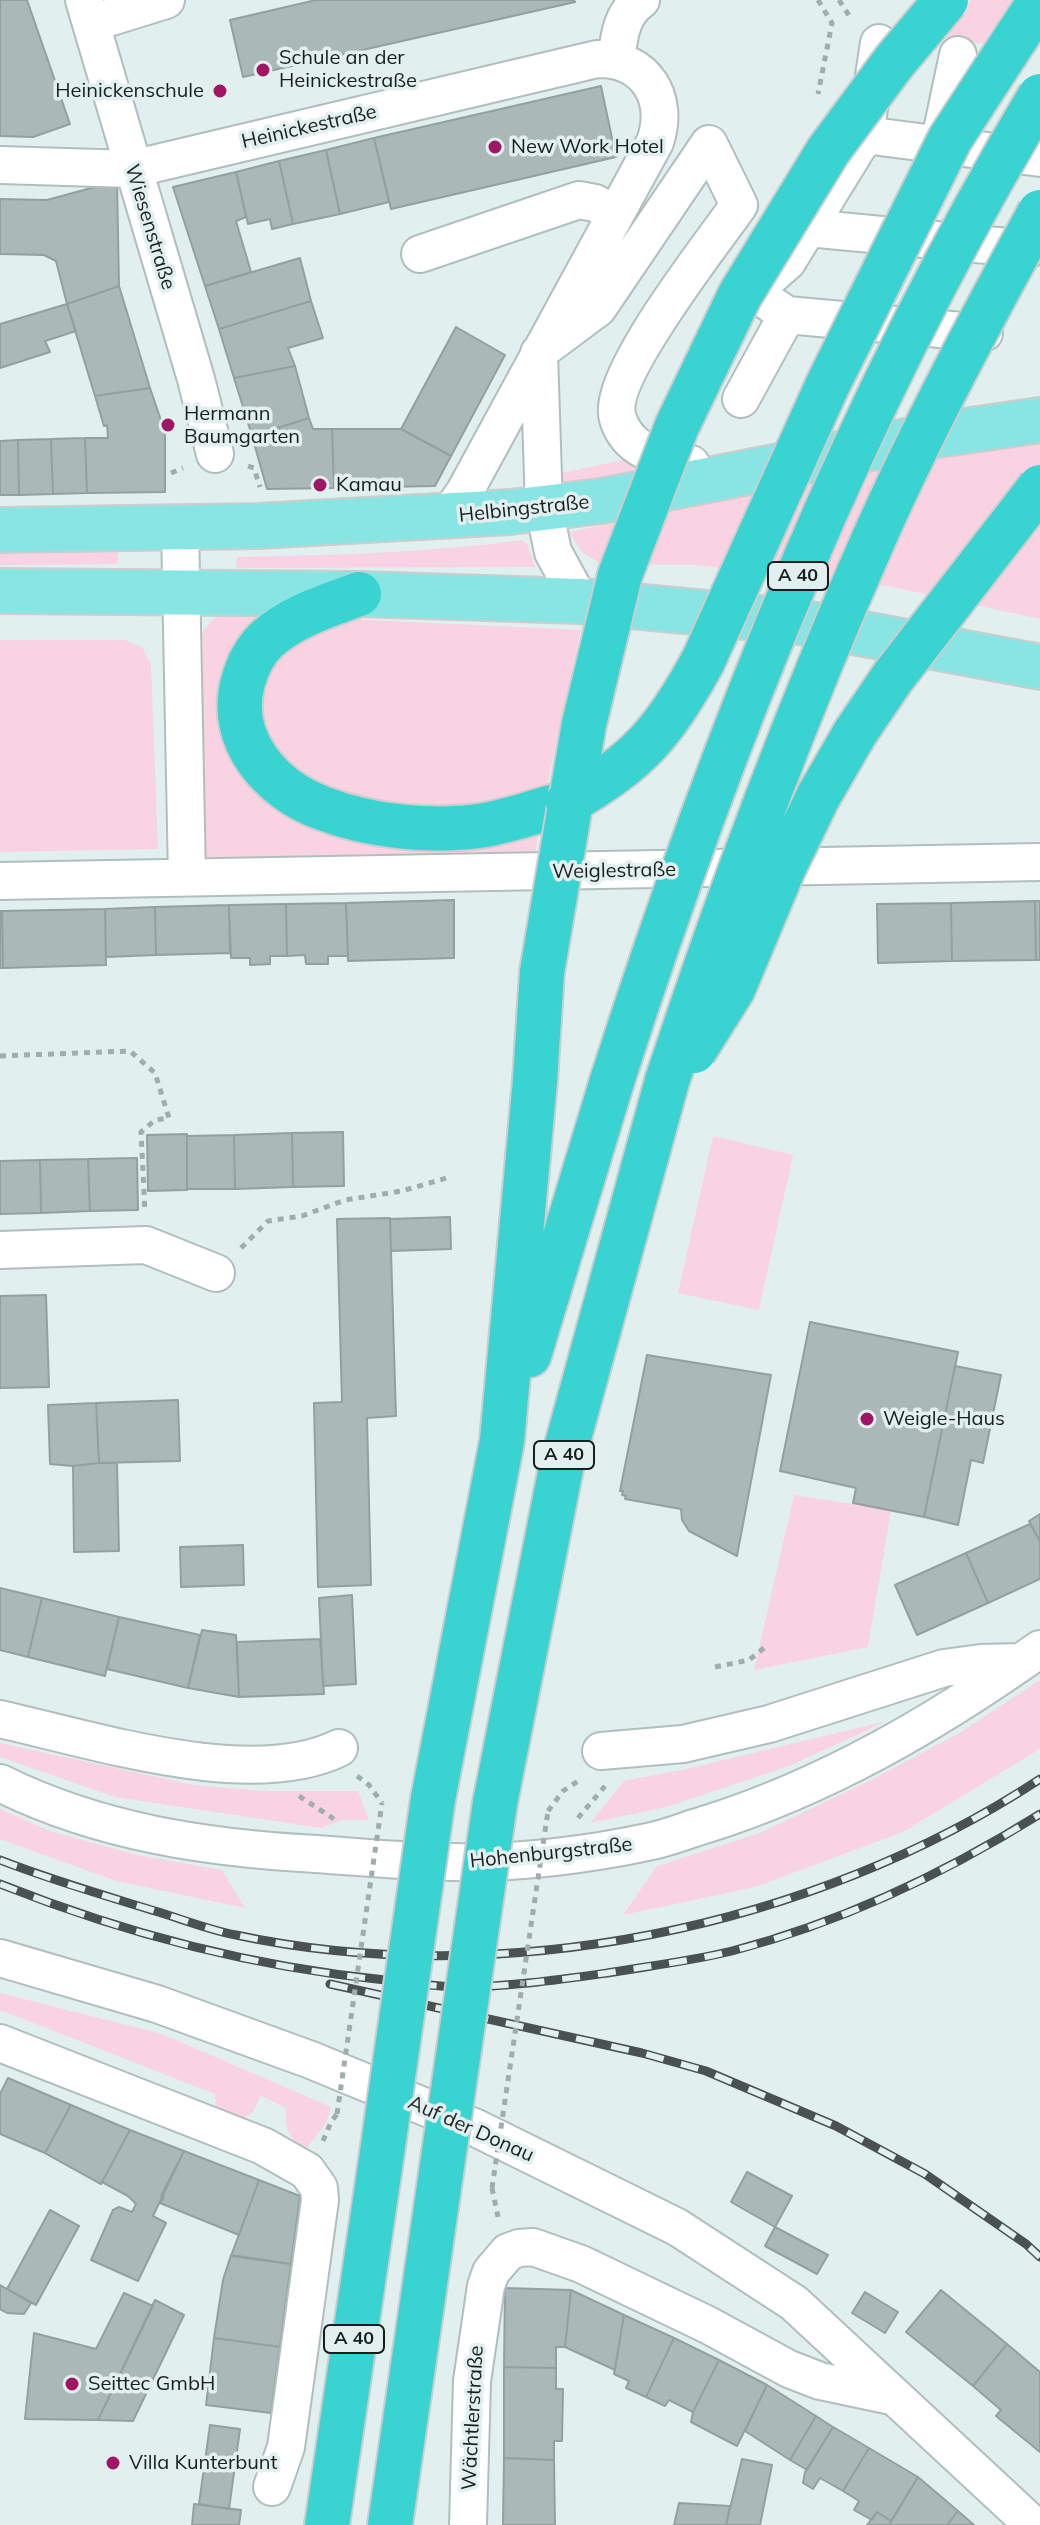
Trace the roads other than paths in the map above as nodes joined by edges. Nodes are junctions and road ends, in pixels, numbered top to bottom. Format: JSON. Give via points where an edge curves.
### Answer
{"nodes":[{"id":1,"x":166,"y":0,"type":"edge"},
{"id":2,"x":641,"y":0,"type":"edge"},
{"id":3,"x":946,"y":0,"type":"edge"},
{"id":4,"x":1040,"y":1,"type":"edge"},
{"id":5,"x":88,"y":11,"type":"edge"},
{"id":6,"x":869,"y":37,"type":"road end"},
{"id":7,"x":958,"y":55,"type":"dead end"},
{"id":8,"x":616,"y":60,"type":"junction"},
{"id":9,"x":1037,"y":86,"type":"edge"},
{"id":10,"x":865,"y":135,"type":"junction"},
{"id":11,"x":939,"y":145,"type":"junction"},
{"id":12,"x":1026,"y":157,"type":"edge"},
{"id":13,"x":0,"y":165,"type":"edge"},
{"id":14,"x":132,"y":169,"type":"junction"},
{"id":15,"x":615,"y":214,"type":"junction"},
{"id":16,"x":808,"y":228,"type":"junction"},
{"id":17,"x":1036,"y":229,"type":"edge"},
{"id":18,"x":420,"y":254,"type":"dead end"},
{"id":19,"x":754,"y":292,"type":"junction"},
{"id":20,"x":787,"y":315,"type":"junction"},
{"id":21,"x":984,"y":333,"type":"junction"},
{"id":22,"x":539,"y":351,"type":"junction"},
{"id":23,"x":741,"y":399,"type":"dead end"},
{"id":24,"x":1040,"y":420,"type":"edge"},
{"id":25,"x":937,"y":435,"type":"junction"},
{"id":26,"x":215,"y":454,"type":"dead end"},
{"id":27,"x":735,"y":475,"type":"junction"},
{"id":28,"x":1040,"y":487,"type":"edge"},
{"id":29,"x":544,"y":508,"type":"junction"},
{"id":30,"x":447,"y":517,"type":"junction"},
{"id":31,"x":180,"y":526,"type":"junction"},
{"id":32,"x":0,"y":530,"type":"edge"},
{"id":33,"x":0,"y":591,"type":"edge"},
{"id":34,"x":182,"y":593,"type":"junction"},
{"id":35,"x":359,"y":594,"type":"junction"},
{"id":36,"x":580,"y":601,"type":"junction"},
{"id":37,"x":1040,"y":667,"type":"edge"},
{"id":38,"x":1040,"y":862,"type":"edge"},
{"id":39,"x":187,"y":877,"type":"junction"},
{"id":40,"x":0,"y":881,"type":"edge"},
{"id":41,"x":666,"y":1091,"type":"junction"},
{"id":42,"x":0,"y":1250,"type":"edge"},
{"id":43,"x":216,"y":1273,"type":"road end"},
{"id":44,"x":502,"y":1441,"type":"junction"},
{"id":45,"x":1031,"y":1656,"type":"edge"},
{"id":46,"x":0,"y":1719,"type":"edge"},
{"id":47,"x":339,"y":1748,"type":"dead end"},
{"id":48,"x":601,"y":1751,"type":"dead end"},
{"id":49,"x":0,"y":1783,"type":"edge"},
{"id":50,"x":0,"y":1958,"type":"edge"},
{"id":51,"x":0,"y":2043,"type":"edge"},
{"id":52,"x":891,"y":2396,"type":"junction"},
{"id":53,"x":272,"y":2487,"type":"dead end"},
{"id":54,"x":327,"y":2525,"type":"edge"},
{"id":55,"x":390,"y":2525,"type":"edge"},
{"id":56,"x":468,"y":2525,"type":"edge"},
{"id":57,"x":1033,"y":2525,"type":"edge"}],
"edges":[{"from":1,"to":5,"type":"street"},
{"from":2,"to":8,"type":"street","via":[[621,26]]},
{"from":3,"to":44,"type":"highway","bridge":true,"via":[[828,151],[740,295],[677,426],[620,575],[584,724],[542,972]]},
{"from":4,"to":35,"type":"highway","bridge":true,"via":[[950,139],[828,384],[703,661],[666,723],[627,765],[568,802],[484,825],[406,826],[303,800],[268,775],[246,740],[239,707],[245,675],[263,642],[296,619]]},
{"from":5,"to":14,"type":"street","name":"Wiesenstraße"},
{"from":6,"to":10,"type":"street"},
{"from":7,"to":11,"type":"street"},
{"from":8,"to":14,"type":"street","name":"Heinickestraße","via":[[597,59]]},
{"from":8,"to":15,"type":"street","via":[[645,77],[655,90],[661,116],[655,142]]},
{"from":9,"to":12,"type":"street"},
{"from":9,"to":44,"type":"highway","number":"A 40","bridge":true,"via":[[928,293],[825,511],[756,677],[662,926]]},
{"from":10,"to":11,"type":"street"},
{"from":10,"to":16,"type":"street"},
{"from":11,"to":12,"type":"street"},
{"from":13,"to":14,"type":"street","name":"Heinickestraße"},
{"from":14,"to":26,"type":"street","name":"Wiesenstraße"},
{"from":15,"to":18,"type":"street","via":[[579,200]]},
{"from":15,"to":22,"type":"street"},
{"from":16,"to":17,"type":"street"},
{"from":16,"to":19,"type":"street","via":[[787,262]]},
{"from":17,"to":21,"type":"street"},
{"from":17,"to":41,"type":"highway","number":"A 40","bridge":true,"via":[[978,325],[857,577],[728,901]]},
{"from":19,"to":20,"type":"street"},
{"from":19,"to":27,"type":"street","via":[[699,333],[670,396],[676,427]]},
{"from":20,"to":21,"type":"street"},
{"from":20,"to":23,"type":"street"},
{"from":21,"to":25,"type":"street"},
{"from":22,"to":27,"type":"street","via":[[598,308],[709,144],[739,205],[637,351],[616,412],[632,442],[648,455]]},
{"from":22,"to":29,"type":"street"},
{"from":22,"to":30,"type":"street"},
{"from":24,"to":25,"type":"main road","name":"Helbingstraße"},
{"from":25,"to":27,"type":"main road","name":"Helbingstraße"},
{"from":27,"to":29,"type":"main road","name":"Helbingstraße"},
{"from":28,"to":41,"type":"highway","bridge":true,"via":[[855,733],[784,867],[733,989]]},
{"from":29,"to":30,"type":"main road","name":"Helbingstraße"},
{"from":29,"to":36,"type":"street","via":[[553,552]]},
{"from":30,"to":31,"type":"main road","name":"Helbingstraße"},
{"from":31,"to":32,"type":"main road","name":"Helbingstraße"},
{"from":31,"to":34,"type":"street"},
{"from":33,"to":34,"type":"main road"},
{"from":34,"to":35,"type":"main road"},
{"from":34,"to":39,"type":"street"},
{"from":35,"to":36,"type":"main road"},
{"from":36,"to":37,"type":"main road","via":[[800,622]]},
{"from":38,"to":39,"type":"street","name":"Weiglestraße"},
{"from":39,"to":40,"type":"street","name":"Weiglestraße"},
{"from":41,"to":55,"type":"highway","number":"A 40","bridge":true,"via":[[562,1463],[495,1803]]},
{"from":42,"to":43,"type":"street","via":[[146,1245]]},
{"from":44,"to":54,"type":"highway","number":"A 40","bridge":true,"via":[[433,1799]]},
{"from":45,"to":48,"type":"street","name":"Hohenburgstraße","via":[[944,1668],[769,1724],[683,1744]]},
{"from":45,"to":49,"type":"street","name":"Hohenburgstraße","via":[[859,1762],[744,1813],[653,1841],[542,1857],[457,1863],[200,1844],[79,1816]]},
{"from":46,"to":47,"type":"street","via":[[183,1760],[272,1765]]},
{"from":50,"to":52,"type":"street","name":"Auf der Donau","via":[[199,2019],[503,2141],[677,2227],[794,2303]]},
{"from":51,"to":53,"type":"street","via":[[263,2146],[314,2157],[320,2200],[286,2447]]},
{"from":52,"to":56,"type":"street","name":"Wächtlerstraße","via":[[789,2369],[581,2264],[533,2247],[519,2248],[508,2252],[486,2286],[472,2381]]},
{"from":52,"to":57,"type":"street","name":"Auf der Donau"}]}
